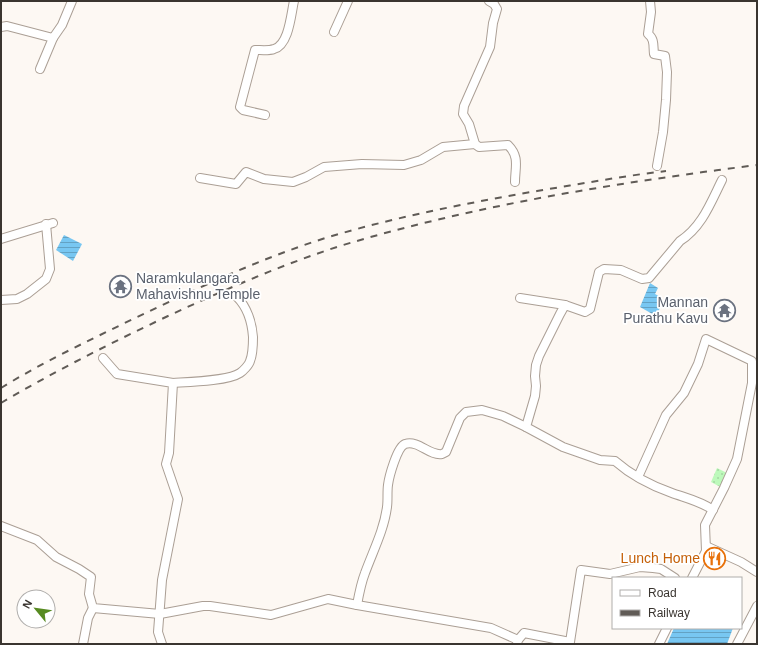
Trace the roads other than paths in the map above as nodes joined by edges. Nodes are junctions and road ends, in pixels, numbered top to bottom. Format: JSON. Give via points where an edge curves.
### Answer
{"nodes":[{"id":1,"x":72,"y":1,"type":"edge"},
{"id":2,"x":294,"y":1,"type":"edge"},
{"id":3,"x":348,"y":1,"type":"edge"},
{"id":4,"x":489,"y":1,"type":"edge"},
{"id":5,"x":650,"y":1,"type":"edge"},
{"id":6,"x":1,"y":27,"type":"edge"},
{"id":7,"x":334,"y":32,"type":"dead end"},
{"id":8,"x":53,"y":38,"type":"junction"},
{"id":9,"x":40,"y":69,"type":"dead end"},
{"id":10,"x":265,"y":116,"type":"dead end"},
{"id":11,"x":475,"y":144,"type":"junction"},
{"id":12,"x":657,"y":166,"type":"dead end"},
{"id":13,"x":200,"y":178,"type":"dead end"},
{"id":14,"x":722,"y":180,"type":"dead end"},
{"id":15,"x":515,"y":182,"type":"dead end"},
{"id":16,"x":1,"y":240,"type":"edge"},
{"id":17,"x":237,"y":297,"type":"dead end"},
{"id":18,"x":520,"y":298,"type":"dead end"},
{"id":19,"x":1,"y":300,"type":"edge"},
{"id":20,"x":565,"y":305,"type":"junction"},
{"id":21,"x":102,"y":358,"type":"dead end"},
{"id":22,"x":173,"y":383,"type":"junction"},
{"id":23,"x":526,"y":427,"type":"junction"},
{"id":24,"x":638,"y":477,"type":"junction"},
{"id":25,"x":712,"y":510,"type":"junction"},
{"id":26,"x":1,"y":526,"type":"edge"},
{"id":27,"x":706,"y":551,"type":"junction"},
{"id":28,"x":757,"y":572,"type":"edge"},
{"id":29,"x":673,"y":577,"type":"edge"},
{"id":30,"x":693,"y":577,"type":"edge"},
{"id":31,"x":357,"y":605,"type":"junction"},
{"id":32,"x":757,"y":606,"type":"edge"},
{"id":33,"x":93,"y":608,"type":"junction"},
{"id":34,"x":160,"y":614,"type":"junction"},
{"id":35,"x":666,"y":629,"type":"edge"},
{"id":36,"x":518,"y":642,"type":"edge"},
{"id":37,"x":83,"y":644,"type":"edge"},
{"id":38,"x":162,"y":644,"type":"edge"},
{"id":39,"x":659,"y":644,"type":"edge"},
{"id":40,"x":737,"y":644,"type":"edge"}],
"edges":[{"from":1,"to":8,"type":"street","via":[[62,25]]},
{"from":2,"to":10,"type":"street","via":[[287,36],[279,47],[272,50],[255,50],[240,107]]},
{"from":3,"to":7,"type":"street"},
{"from":4,"to":11,"type":"street","via":[[497,10],[490,47],[464,106],[463,114]]},
{"from":5,"to":12,"type":"street","via":[[648,34],[652,36],[654,54],[665,56],[667,72],[663,132]]},
{"from":6,"to":8,"type":"street","via":[[7,26]]},
{"from":8,"to":9,"type":"street"},
{"from":11,"to":13,"type":"street","via":[[442,147],[421,160],[404,165],[324,166],[293,182],[264,179],[246,172],[236,184]]},
{"from":11,"to":15,"type":"street","via":[[479,147],[508,145],[517,158]]},
{"from":14,"to":20,"type":"street","via":[[706,214],[650,278],[642,279],[620,270],[604,269],[600,272],[590,309],[585,312]]},
{"from":16,"to":19,"type":"street","via":[[49,224],[50,269],[46,279],[17,299]]},
{"from":17,"to":22,"type":"street","via":[[252,326],[250,362],[241,373],[230,376]]},
{"from":18,"to":20,"type":"street"},
{"from":20,"to":23,"type":"street","via":[[536,365],[536,396]]},
{"from":21,"to":22,"type":"street","via":[[117,374]]},
{"from":22,"to":34,"type":"street","via":[[169,453],[166,464],[178,499],[162,580]]},
{"from":23,"to":24,"type":"street","via":[[563,447],[600,460],[615,461]]},
{"from":23,"to":31,"type":"street","via":[[482,410],[466,412],[460,418],[446,452],[434,454],[412,444],[405,444],[399,449],[388,485],[384,520],[365,573]]},
{"from":24,"to":25,"type":"street","via":[[647,483],[703,503]]},
{"from":24,"to":25,"type":"street","via":[[666,415],[684,393],[698,364],[706,339],[752,361],[752,383],[737,459]]},
{"from":25,"to":27,"type":"street","via":[[705,525]]},
{"from":26,"to":33,"type":"street","via":[[37,540],[56,557],[91,577],[89,594]]},
{"from":27,"to":28,"type":"street","via":[[708,547]]},
{"from":27,"to":30,"type":"street"},
{"from":29,"to":36,"type":"street","via":[[661,569],[640,567],[610,574],[581,570],[570,642],[524,633]]},
{"from":31,"to":34,"type":"street","via":[[328,599],[271,614],[203,606]]},
{"from":31,"to":36,"type":"street","via":[[491,628]]},
{"from":32,"to":40,"type":"street"},
{"from":33,"to":34,"type":"street"},
{"from":33,"to":37,"type":"street","via":[[88,618]]},
{"from":34,"to":38,"type":"street","via":[[158,632]]},
{"from":35,"to":39,"type":"street"}]}
